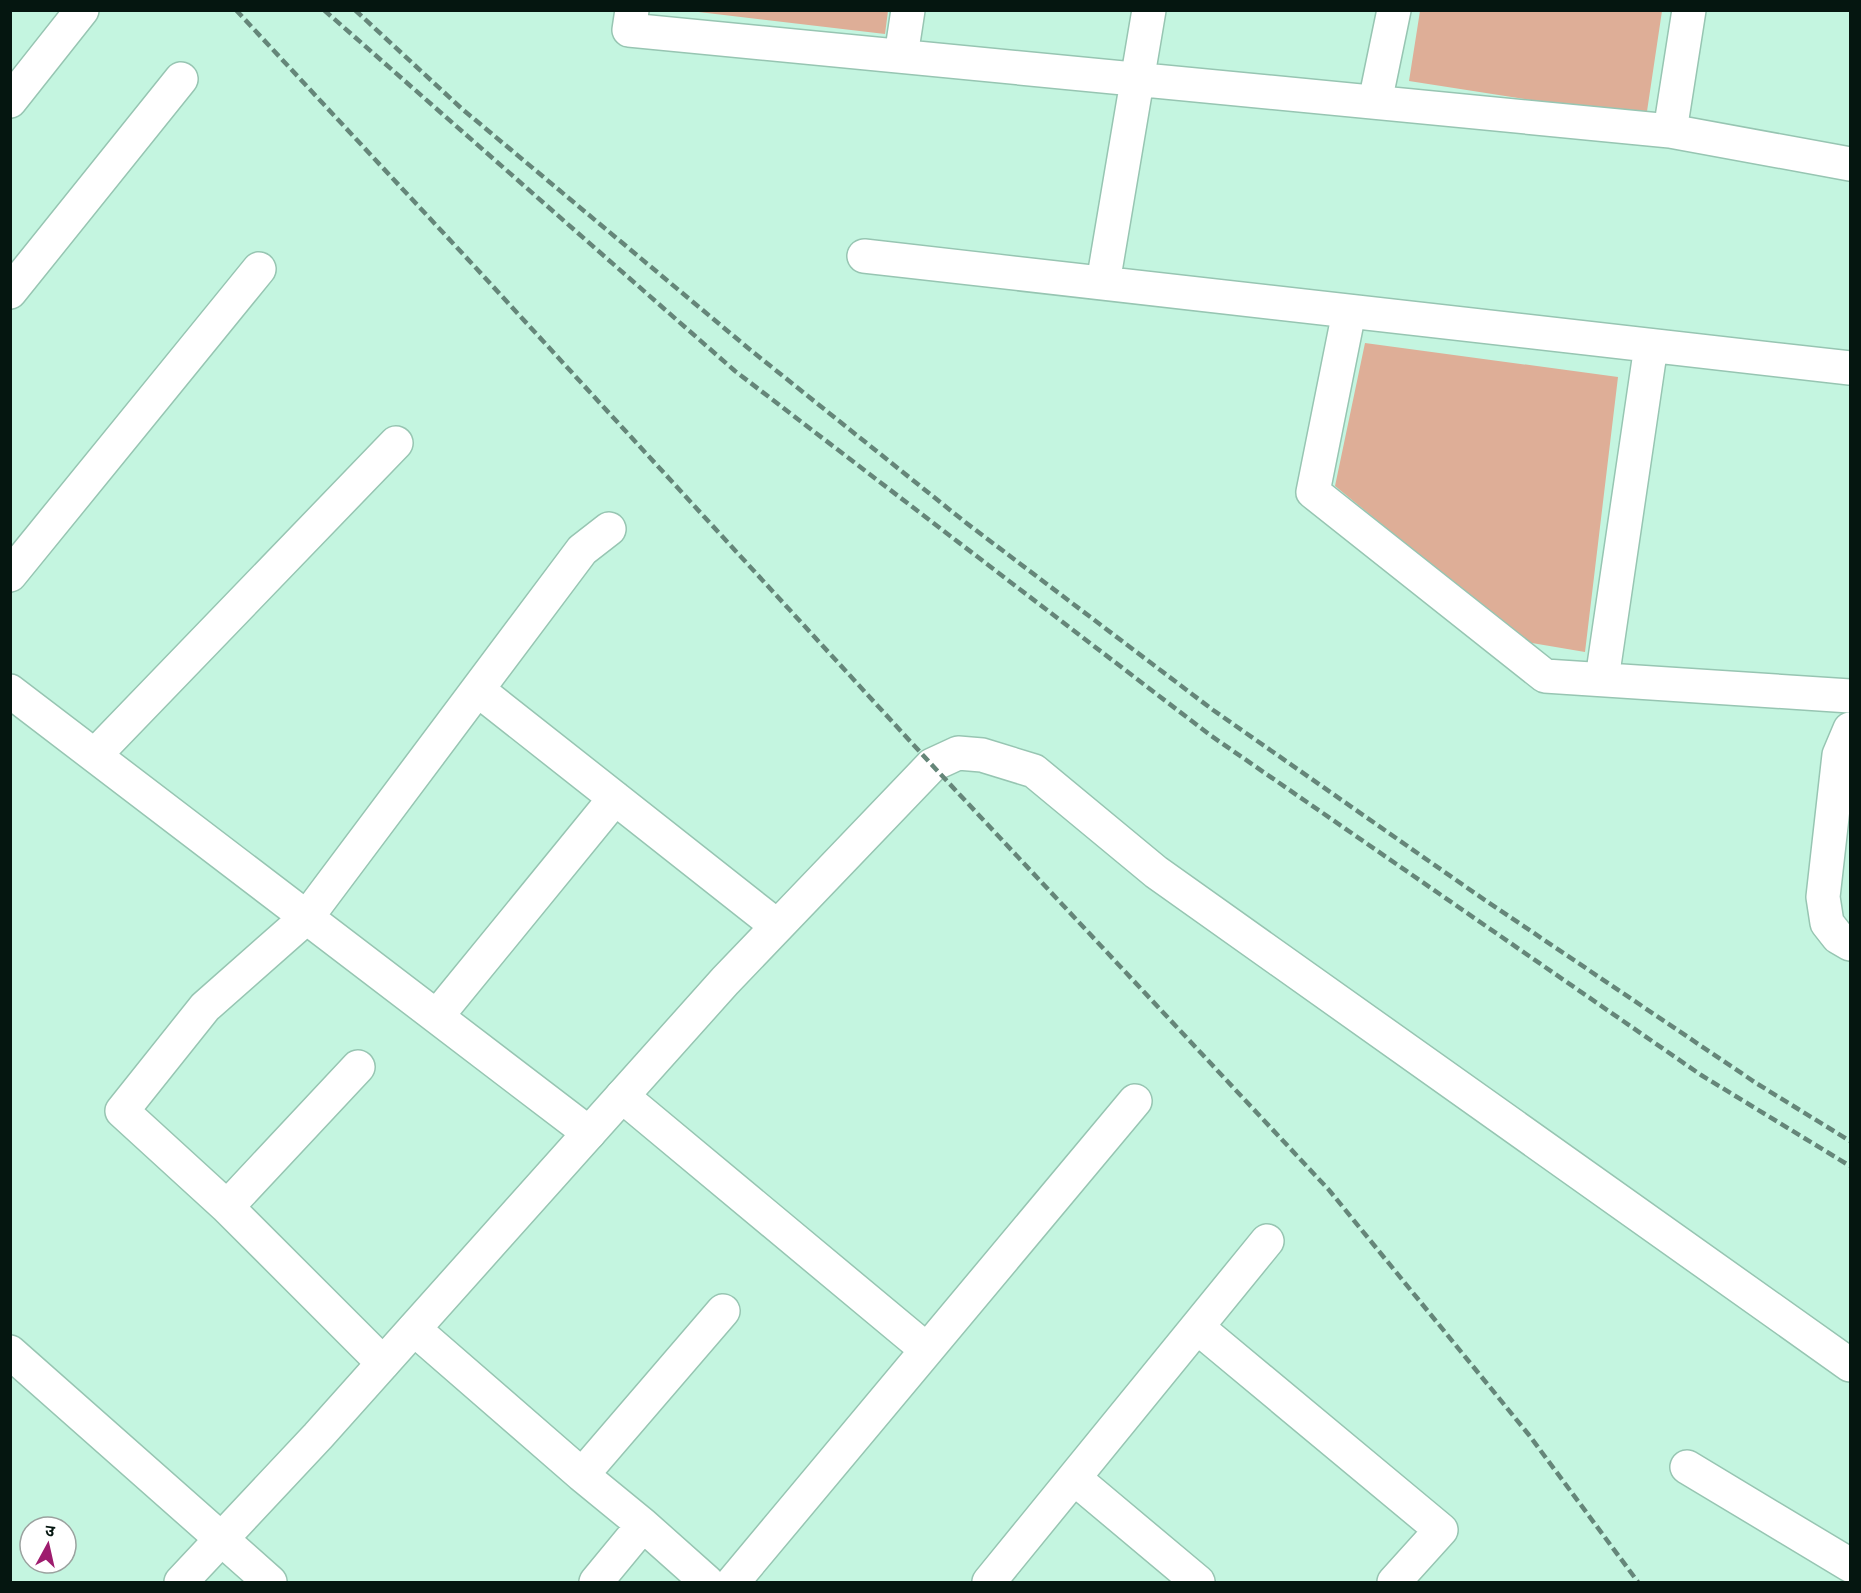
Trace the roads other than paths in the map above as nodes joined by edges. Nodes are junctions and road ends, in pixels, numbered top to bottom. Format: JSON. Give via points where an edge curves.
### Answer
{"nodes":[{"id":1,"x":82,"y":10,"type":"edge"},
{"id":2,"x":632,"y":10,"type":"edge"},
{"id":3,"x":908,"y":10,"type":"edge"},
{"id":4,"x":1149,"y":10,"type":"edge"},
{"id":5,"x":1394,"y":10,"type":"edge"},
{"id":6,"x":1689,"y":10,"type":"edge"},
{"id":7,"x":902,"y":56,"type":"junction"},
{"id":8,"x":181,"y":79,"type":"dead end"},
{"id":9,"x":1137,"y":80,"type":"junction"},
{"id":10,"x":10,"y":101,"type":"edge"},
{"id":11,"x":1375,"y":102,"type":"junction"},
{"id":12,"x":1670,"y":131,"type":"junction"},
{"id":13,"x":1851,"y":164,"type":"edge"},
{"id":14,"x":864,"y":256,"type":"dead end"},
{"id":15,"x":259,"y":269,"type":"dead end"},
{"id":16,"x":1103,"y":283,"type":"junction"},
{"id":17,"x":10,"y":292,"type":"edge"},
{"id":18,"x":1349,"y":312,"type":"junction"},
{"id":19,"x":1652,"y":346,"type":"junction"},
{"id":20,"x":1851,"y":368,"type":"edge"},
{"id":21,"x":396,"y":443,"type":"dead end"},
{"id":22,"x":609,"y":529,"type":"dead end"},
{"id":23,"x":10,"y":575,"type":"edge"},
{"id":24,"x":1602,"y":679,"type":"junction"},
{"id":25,"x":478,"y":690,"type":"junction"},
{"id":26,"x":10,"y":691,"type":"edge"},
{"id":27,"x":1851,"y":696,"type":"edge"},
{"id":28,"x":1851,"y":729,"type":"edge"},
{"id":29,"x":95,"y":755,"type":"junction"},
{"id":30,"x":615,"y":798,"type":"junction"},
{"id":31,"x":307,"y":917,"type":"junction"},
{"id":32,"x":777,"y":926,"type":"junction"},
{"id":33,"x":1851,"y":944,"type":"edge"},
{"id":34,"x":437,"y":1016,"type":"junction"},
{"id":35,"x":358,"y":1067,"type":"dead end"},
{"id":36,"x":622,"y":1096,"type":"junction"},
{"id":37,"x":1135,"y":1101,"type":"dead end"},
{"id":38,"x":589,"y":1133,"type":"junction"},
{"id":39,"x":227,"y":1208,"type":"junction"},
{"id":40,"x":1267,"y":1241,"type":"dead end"},
{"id":41,"x":723,"y":1311,"type":"dead end"},
{"id":42,"x":1197,"y":1327,"type":"junction"},
{"id":43,"x":414,"y":1329,"type":"junction"},
{"id":44,"x":927,"y":1350,"type":"junction"},
{"id":45,"x":10,"y":1352,"type":"edge"},
{"id":46,"x":383,"y":1364,"type":"junction"},
{"id":47,"x":1851,"y":1365,"type":"edge"},
{"id":48,"x":1687,"y":1467,"type":"dead end"},
{"id":49,"x":582,"y":1475,"type":"junction"},
{"id":50,"x":1074,"y":1478,"type":"junction"},
{"id":51,"x":643,"y":1525,"type":"junction"},
{"id":52,"x":222,"y":1540,"type":"junction"},
{"id":53,"x":1851,"y":1565,"type":"edge"},
{"id":54,"x":182,"y":1582,"type":"edge"},
{"id":55,"x":270,"y":1582,"type":"edge"},
{"id":56,"x":596,"y":1582,"type":"edge"},
{"id":57,"x":707,"y":1582,"type":"edge"},
{"id":58,"x":733,"y":1582,"type":"edge"},
{"id":59,"x":989,"y":1582,"type":"edge"},
{"id":60,"x":1198,"y":1582,"type":"edge"},
{"id":61,"x":1394,"y":1582,"type":"edge"}],
"edges":[{"from":1,"to":10,"type":"street"},
{"from":2,"to":7,"type":"street","via":[[629,30]]},
{"from":3,"to":7,"type":"street"},
{"from":4,"to":9,"type":"street"},
{"from":5,"to":11,"type":"street"},
{"from":6,"to":12,"type":"street"},
{"from":7,"to":9,"type":"street"},
{"from":8,"to":17,"type":"street"},
{"from":9,"to":11,"type":"street"},
{"from":9,"to":16,"type":"street"},
{"from":11,"to":12,"type":"street"},
{"from":12,"to":13,"type":"street"},
{"from":14,"to":16,"type":"street"},
{"from":15,"to":23,"type":"street"},
{"from":16,"to":18,"type":"street"},
{"from":18,"to":19,"type":"street"},
{"from":18,"to":24,"type":"street","via":[[1313,492],[1545,676]]},
{"from":19,"to":20,"type":"street"},
{"from":19,"to":24,"type":"street"},
{"from":21,"to":29,"type":"street"},
{"from":22,"to":25,"type":"street","via":[[582,550]]},
{"from":24,"to":27,"type":"street"},
{"from":25,"to":30,"type":"street"},
{"from":25,"to":31,"type":"street"},
{"from":26,"to":29,"type":"street"},
{"from":28,"to":33,"type":"street","via":[[1839,755],[1823,897],[1827,923],[1838,938]]},
{"from":29,"to":31,"type":"street"},
{"from":30,"to":32,"type":"street"},
{"from":30,"to":34,"type":"street"},
{"from":31,"to":34,"type":"street"},
{"from":31,"to":39,"type":"street","via":[[205,1007],[122,1111]]},
{"from":32,"to":36,"type":"street"},
{"from":32,"to":47,"type":"street","via":[[932,765],[958,753],[982,755],[1034,771],[1156,872]]},
{"from":34,"to":38,"type":"street"},
{"from":35,"to":39,"type":"street"},
{"from":36,"to":38,"type":"street"},
{"from":36,"to":44,"type":"street"},
{"from":37,"to":44,"type":"street"},
{"from":38,"to":43,"type":"street"},
{"from":39,"to":46,"type":"street"},
{"from":40,"to":42,"type":"street"},
{"from":41,"to":49,"type":"street"},
{"from":42,"to":50,"type":"street"},
{"from":42,"to":61,"type":"street","via":[[1441,1530]]},
{"from":43,"to":46,"type":"street"},
{"from":43,"to":49,"type":"street"},
{"from":44,"to":58,"type":"street"},
{"from":45,"to":52,"type":"street"},
{"from":46,"to":52,"type":"street"},
{"from":48,"to":53,"type":"street"},
{"from":49,"to":51,"type":"street"},
{"from":50,"to":59,"type":"street"},
{"from":50,"to":60,"type":"street"},
{"from":51,"to":56,"type":"street"},
{"from":51,"to":57,"type":"street"},
{"from":52,"to":54,"type":"street"},
{"from":52,"to":55,"type":"street"}]}
